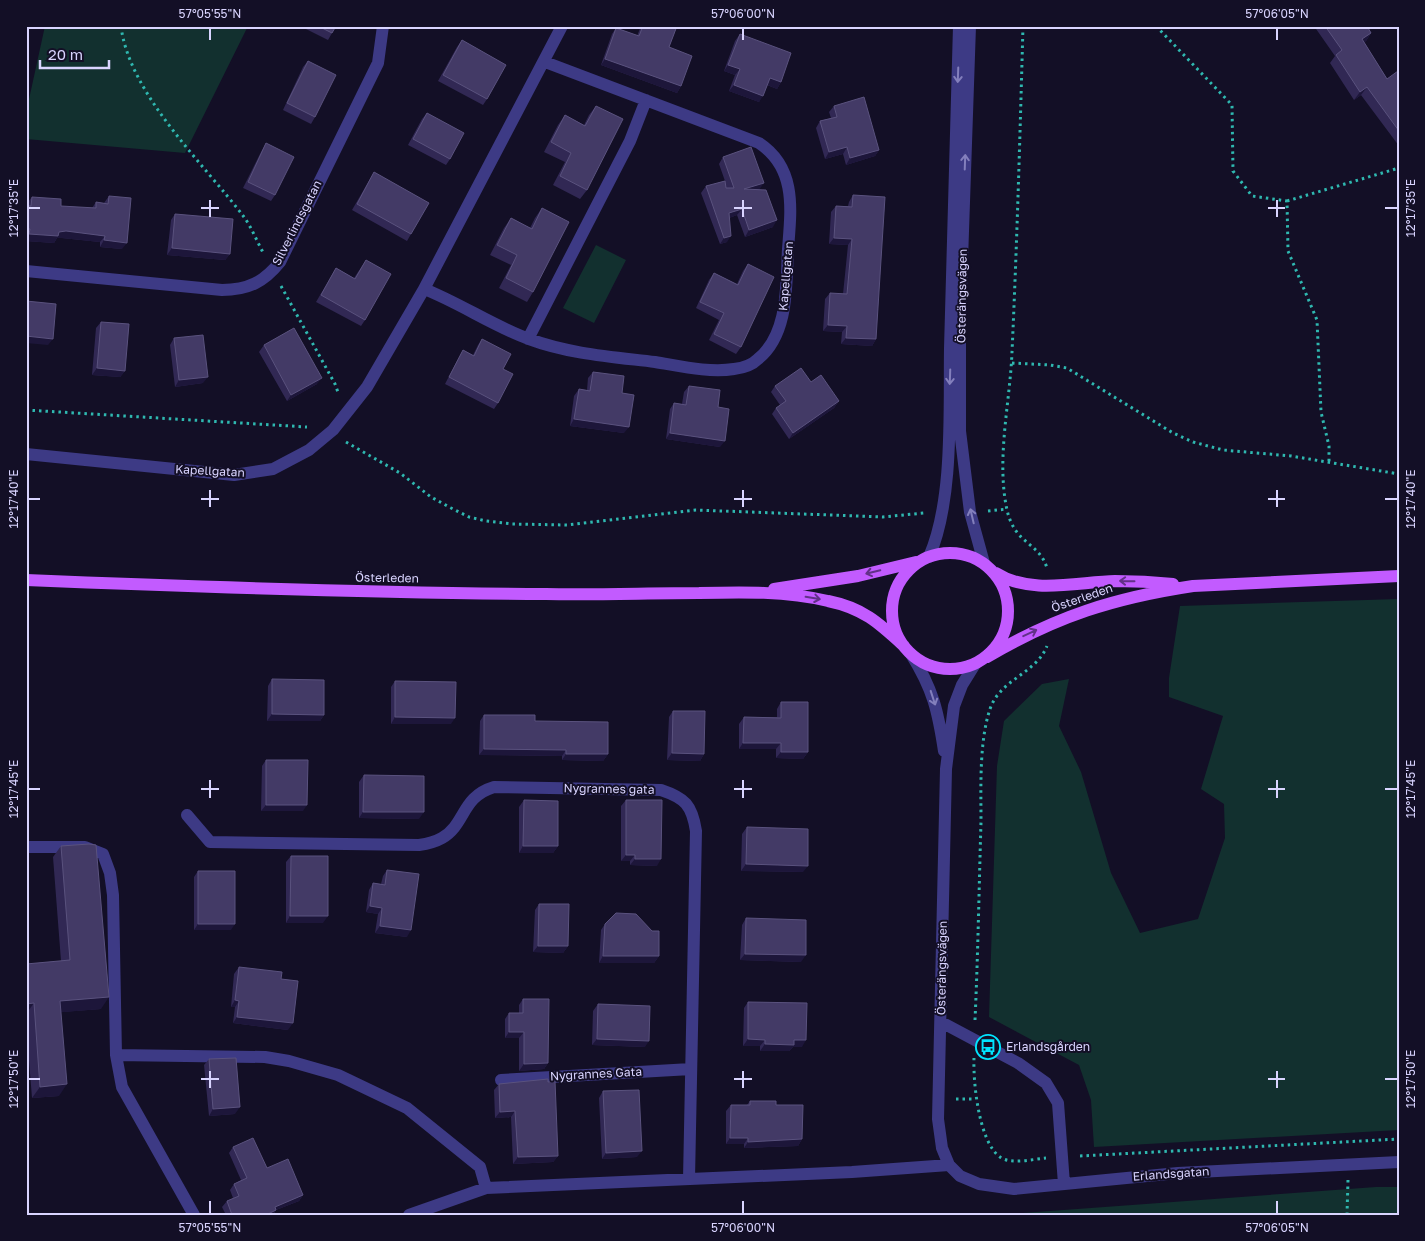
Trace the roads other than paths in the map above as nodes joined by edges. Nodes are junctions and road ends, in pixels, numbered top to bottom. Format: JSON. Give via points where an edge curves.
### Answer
{"nodes":[{"id":1,"x":384,"y":26,"type":"edge"},
{"id":2,"x":562,"y":26,"type":"edge"},
{"id":3,"x":959,"y":26,"type":"edge"},
{"id":4,"x":970,"y":26,"type":"edge"},
{"id":5,"x":545,"y":62,"type":"junction"},
{"id":6,"x":646,"y":100,"type":"junction"},
{"id":7,"x":26,"y":272,"type":"edge"},
{"id":8,"x":424,"y":289,"type":"junction"},
{"id":9,"x":528,"y":339,"type":"junction"},
{"id":10,"x":26,"y":454,"type":"edge"},
{"id":11,"x":925,"y":558,"type":"junction"},
{"id":12,"x":989,"y":567,"type":"junction"},
{"id":13,"x":1399,"y":576,"type":"edge"},
{"id":14,"x":26,"y":580,"type":"edge"},
{"id":15,"x":1193,"y":586,"type":"junction"},
{"id":16,"x":747,"y":592,"type":"junction"},
{"id":17,"x":908,"y":650,"type":"junction"},
{"id":18,"x":987,"y":657,"type":"junction"},
{"id":19,"x":975,"y":664,"type":"junction"},
{"id":20,"x":946,"y":769,"type":"junction"},
{"id":21,"x":187,"y":816,"type":"dead end"},
{"id":22,"x":26,"y":847,"type":"edge"},
{"id":23,"x":940,"y":1022,"type":"junction"},
{"id":24,"x":116,"y":1056,"type":"junction"},
{"id":25,"x":691,"y":1069,"type":"junction"},
{"id":26,"x":501,"y":1080,"type":"dead end"},
{"id":27,"x":1399,"y":1162,"type":"edge"},
{"id":28,"x":949,"y":1165,"type":"junction"},
{"id":29,"x":689,"y":1179,"type":"junction"},
{"id":30,"x":1064,"y":1184,"type":"junction"},
{"id":31,"x":486,"y":1188,"type":"junction"},
{"id":32,"x":194,"y":1215,"type":"edge"},
{"id":33,"x":409,"y":1215,"type":"edge"}],
"edges":[{"from":1,"to":7,"type":"street","name":"Silverlindsgatan","via":[[378,63],[280,262],[264,280],[250,287],[229,290]]},
{"from":2,"to":5,"type":"street","name":"Kapellgatan"},
{"from":3,"to":11,"type":"street","name":"Österängsvägen","one_way":true,"via":[[943,513],[938,537]]},
{"from":12,"to":4,"type":"street","name":"Österängsvägen","one_way":true,"via":[[970,512],[960,431],[960,319]]},
{"from":5,"to":6,"type":"street","name":"Kapellgatan"},
{"from":5,"to":8,"type":"street","name":"Kapellgatan"},
{"from":6,"to":9,"type":"street","via":[[630,141]]},
{"from":6,"to":9,"type":"street","name":"Kapellgatan","via":[[759,143],[769,150],[785,171],[790,220],[785,296],[776,335],[758,360],[734,370],[557,348]]},
{"from":8,"to":9,"type":"street","name":"Kapellgatan","via":[[449,298]]},
{"from":8,"to":10,"type":"street","name":"Kapellgatan","via":[[367,388],[333,430],[309,450],[273,469],[255,473],[211,473]]},
{"from":11,"to":12,"type":"main road","name":"Österleden","via":[[953,552]]},
{"from":11,"to":16,"type":"main road","name":"Österleden","one_way":true,"via":[[858,576]]},
{"from":11,"to":17,"type":"main road","via":[[902,578],[892,605],[894,626]]},
{"from":15,"to":12,"type":"main road","name":"Österleden","one_way":true,"via":[[1114,581],[1048,585],[1006,579]]},
{"from":12,"to":18,"type":"main road","name":"Österleden","via":[[1005,589],[1009,610],[1001,641]]},
{"from":13,"to":15,"type":"main road","name":"Österleden"},
{"from":14,"to":16,"type":"main road","name":"Österleden","via":[[325,591]]},
{"from":18,"to":15,"type":"main road","name":"Österleden","one_way":true,"via":[[1049,624],[1089,608],[1138,595]]},
{"from":16,"to":17,"type":"main road","name":"Österleden","one_way":true,"via":[[801,596],[846,605],[873,618]]},
{"from":17,"to":19,"type":"main road","name":"Österleden","via":[[928,665],[946,669]]},
{"from":17,"to":20,"type":"street","name":"Österängsvägen","one_way":true,"via":[[934,698]]},
{"from":18,"to":19,"type":"main road","name":"Österleden"},
{"from":19,"to":20,"type":"street","name":"Österängsvägen","via":[[954,706]]},
{"from":20,"to":23,"type":"street","name":"Österängsvägen"},
{"from":21,"to":25,"type":"street","name":"Nygrannes gata","via":[[210,842],[419,845],[442,838],[473,798],[494,788],[661,790],[679,796],[694,817],[696,830]]},
{"from":22,"to":24,"type":"street","via":[[84,847],[103,854],[110,873],[112,895]]},
{"from":23,"to":28,"type":"street","name":"Österängsvägen","via":[[938,1119],[942,1148]]},
{"from":23,"to":30,"type":"street","via":[[1018,1063],[1046,1083],[1058,1103]]},
{"from":24,"to":31,"type":"street","via":[[265,1057],[338,1075],[408,1108],[480,1167]]},
{"from":24,"to":32,"type":"street","via":[[122,1087]]},
{"from":25,"to":26,"type":"street","name":"Nygrannes Gata"},
{"from":25,"to":29,"type":"street","name":"Nygrannes gata"},
{"from":27,"to":30,"type":"street","name":"Erlandsgatan","via":[[1178,1173]]},
{"from":28,"to":29,"type":"street"},
{"from":28,"to":30,"type":"street","name":"Erlandsgatan","via":[[960,1176],[979,1184],[1014,1189]]},
{"from":29,"to":31,"type":"street"},
{"from":31,"to":33,"type":"street"}]}
